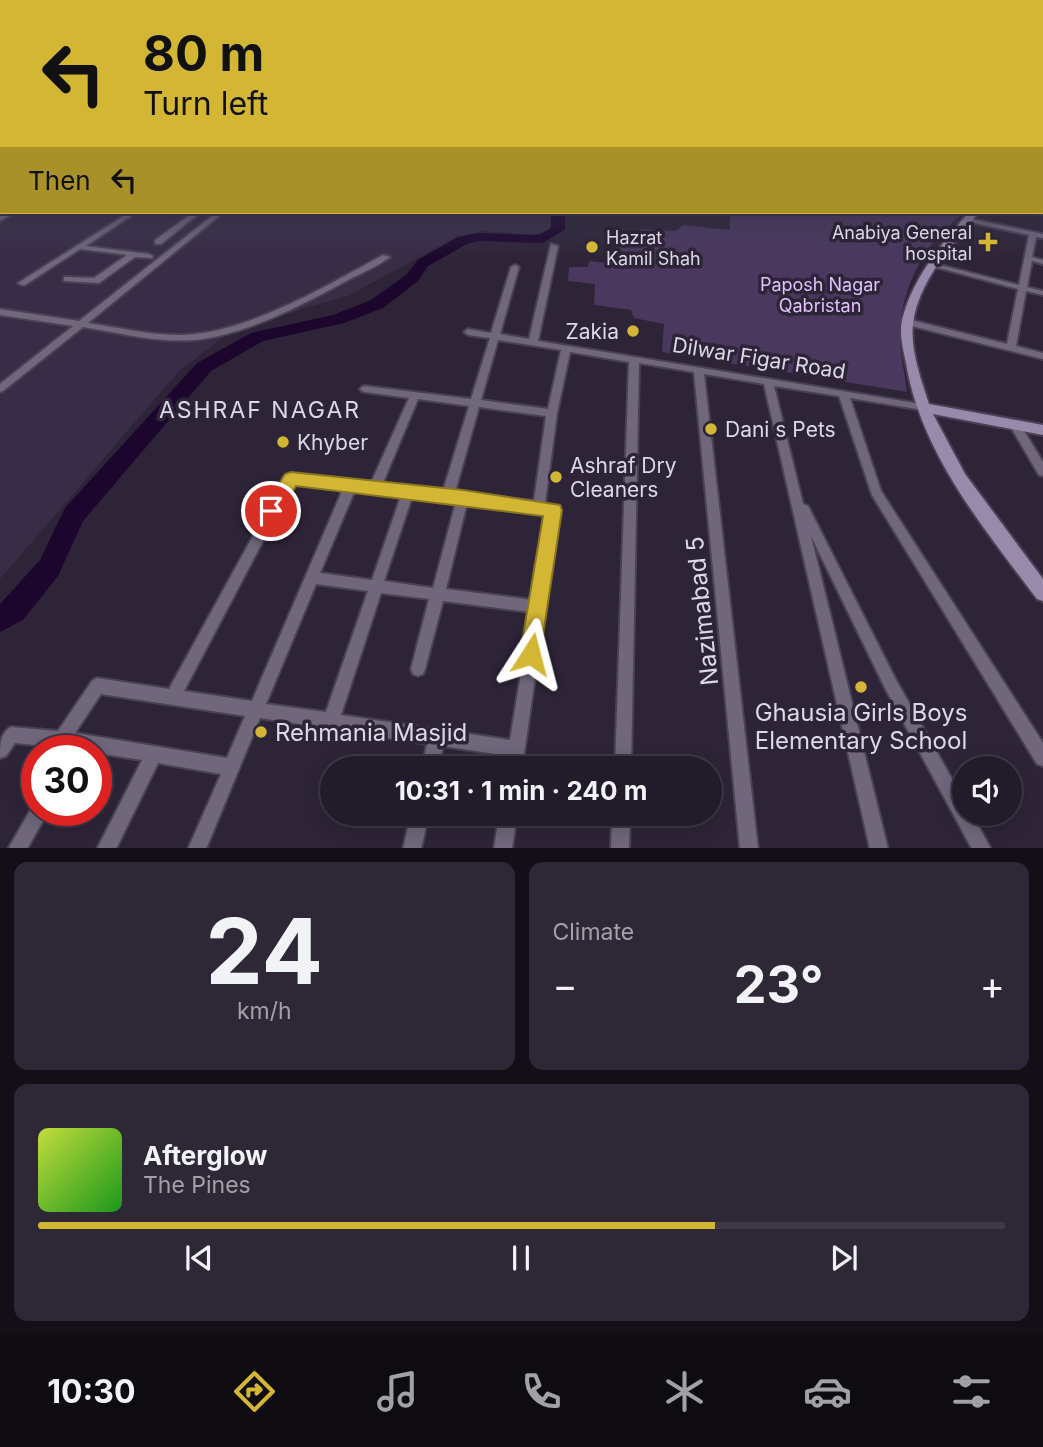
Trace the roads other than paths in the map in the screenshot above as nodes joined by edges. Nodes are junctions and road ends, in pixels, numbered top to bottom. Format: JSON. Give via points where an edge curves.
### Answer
{"nodes":[{"id":1,"x":131,"y":214,"type":"edge"},
{"id":2,"x":197,"y":214,"type":"edge"},
{"id":3,"x":218,"y":214,"type":"edge"},
{"id":4,"x":970,"y":216,"type":"edge"},
{"id":5,"x":1038,"y":235,"type":"edge"},
{"id":6,"x":158,"y":242,"type":"dead end"},
{"id":7,"x":554,"y":246,"type":"dead end"},
{"id":8,"x":79,"y":247,"type":"junction"},
{"id":9,"x":134,"y":254,"type":"junction"},
{"id":10,"x":149,"y":257,"type":"dead end"},
{"id":11,"x":386,"y":257,"type":"dead end"},
{"id":12,"x":1028,"y":258,"type":"junction"},
{"id":13,"x":1043,"y":261,"type":"edge"},
{"id":14,"x":932,"y":265,"type":"junction"},
{"id":15,"x":514,"y":267,"type":"dead end"},
{"id":16,"x":67,"y":279,"type":"dead end"},
{"id":17,"x":22,"y":283,"type":"dead end"},
{"id":18,"x":1022,"y":288,"type":"junction"},
{"id":19,"x":1043,"y":293,"type":"edge"},
{"id":20,"x":0,"y":312,"type":"edge"},
{"id":21,"x":907,"y":322,"type":"junction"},
{"id":22,"x":80,"y":324,"type":"junction"},
{"id":23,"x":468,"y":332,"type":"dead end"},
{"id":24,"x":496,"y":336,"type":"junction"},
{"id":25,"x":533,"y":342,"type":"junction"},
{"id":26,"x":1011,"y":347,"type":"junction"},
{"id":27,"x":566,"y":348,"type":"junction"},
{"id":28,"x":1043,"y":356,"type":"edge"},
{"id":29,"x":634,"y":359,"type":"junction"},
{"id":30,"x":699,"y":370,"type":"junction"},
{"id":31,"x":768,"y":381,"type":"junction"},
{"id":32,"x":0,"y":389,"type":"edge"},
{"id":33,"x":365,"y":389,"type":"dead end"},
{"id":34,"x":843,"y":393,"type":"junction"},
{"id":35,"x":415,"y":395,"type":"junction"},
{"id":36,"x":475,"y":403,"type":"junction"},
{"id":37,"x":923,"y":407,"type":"junction"},
{"id":38,"x":552,"y":413,"type":"junction"},
{"id":39,"x":1014,"y":424,"type":"junction"},
{"id":40,"x":1043,"y":430,"type":"edge"},
{"id":41,"x":1043,"y":472,"type":"edge"},
{"id":42,"x":351,"y":485,"type":"junction"},
{"id":43,"x":376,"y":486,"type":"junction"},
{"id":44,"x":408,"y":491,"type":"junction"},
{"id":45,"x":797,"y":494,"type":"junction"},
{"id":46,"x":448,"y":495,"type":"junction"},
{"id":47,"x":463,"y":497,"type":"junction"},
{"id":48,"x":539,"y":506,"type":"junction"},
{"id":49,"x":311,"y":578,"type":"junction"},
{"id":50,"x":376,"y":586,"type":"junction"},
{"id":51,"x":1043,"y":593,"type":"edge"},
{"id":52,"x":438,"y":594,"type":"junction"},
{"id":53,"x":538,"y":607,"type":"junction"},
{"id":54,"x":418,"y":669,"type":"dead end"},
{"id":55,"x":173,"y":697,"type":"junction"},
{"id":56,"x":255,"y":710,"type":"junction"},
{"id":57,"x":331,"y":721,"type":"junction"},
{"id":58,"x":65,"y":735,"type":"edge"},
{"id":59,"x":21,"y":736,"type":"edge"},
{"id":60,"x":437,"y":737,"type":"junction"},
{"id":61,"x":517,"y":749,"type":"junction"},
{"id":62,"x":0,"y":750,"type":"edge"},
{"id":63,"x":112,"y":750,"type":"edge"},
{"id":64,"x":154,"y":754,"type":"junction"},
{"id":65,"x":433,"y":756,"type":"edge"},
{"id":66,"x":516,"y":756,"type":"edge"},
{"id":67,"x":622,"y":756,"type":"edge"},
{"id":68,"x":1043,"y":758,"type":"edge"},
{"id":69,"x":231,"y":767,"type":"junction"},
{"id":70,"x":31,"y":826,"type":"edge"},
{"id":71,"x":417,"y":826,"type":"edge"},
{"id":72,"x":506,"y":826,"type":"edge"},
{"id":73,"x":621,"y":826,"type":"edge"},
{"id":74,"x":18,"y":848,"type":"edge"},
{"id":75,"x":107,"y":848,"type":"edge"},
{"id":76,"x":197,"y":848,"type":"edge"},
{"id":77,"x":412,"y":848,"type":"edge"},
{"id":78,"x":503,"y":848,"type":"edge"},
{"id":79,"x":620,"y":848,"type":"edge"},
{"id":80,"x":749,"y":848,"type":"edge"},
{"id":81,"x":879,"y":848,"type":"edge"},
{"id":82,"x":981,"y":848,"type":"edge"}],
"edges":[{"from":1,"to":8,"type":"street"},
{"from":2,"to":6,"type":"street"},
{"from":3,"to":22,"type":"street"},
{"from":4,"to":5,"type":"street"},
{"from":4,"to":14,"type":"main road"},
{"from":5,"to":12,"type":"street"},
{"from":7,"to":25,"type":"street"},
{"from":8,"to":9,"type":"street"},
{"from":8,"to":17,"type":"street"},
{"from":9,"to":10,"type":"street"},
{"from":9,"to":16,"type":"street","via":[[96,281]]},
{"from":11,"to":22,"type":"street","via":[[281,311],[199,337],[171,338]]},
{"from":12,"to":13,"type":"street"},
{"from":12,"to":18,"type":"street"},
{"from":14,"to":18,"type":"street"},
{"from":14,"to":21,"type":"main road"},
{"from":15,"to":24,"type":"street"},
{"from":18,"to":19,"type":"street"},
{"from":18,"to":26,"type":"street"},
{"from":20,"to":22,"type":"street"},
{"from":21,"to":26,"type":"street"},
{"from":21,"to":37,"type":"main road","via":[[912,375]]},
{"from":22,"to":32,"type":"street"},
{"from":23,"to":24,"type":"street","name":"Dilwar Figar Road"},
{"from":24,"to":25,"type":"street","name":"Dilwar Figar Road"},
{"from":24,"to":36,"type":"street"},
{"from":25,"to":27,"type":"street","name":"Dilwar Figar Road"},
{"from":26,"to":28,"type":"street"},
{"from":27,"to":29,"type":"street","name":"Dilwar Figar Road"},
{"from":27,"to":38,"type":"street"},
{"from":29,"to":30,"type":"street","name":"Dilwar Figar Road"},
{"from":29,"to":67,"type":"street"},
{"from":30,"to":31,"type":"street","name":"Dilwar Figar Road"},
{"from":30,"to":80,"type":"street","name":"Nazimabad 5"},
{"from":31,"to":34,"type":"street","name":"Dilwar Figar Road"},
{"from":31,"to":45,"type":"street"},
{"from":33,"to":35,"type":"street"},
{"from":34,"to":37,"type":"street","name":"Dilwar Figar Road"},
{"from":34,"to":68,"type":"street","via":[[876,492]]},
{"from":35,"to":36,"type":"street"},
{"from":35,"to":43,"type":"street"},
{"from":36,"to":38,"type":"street"},
{"from":36,"to":46,"type":"street"},
{"from":37,"to":39,"type":"main road","name":"Dilwar Figar Road"},
{"from":37,"to":51,"type":"main road","via":[[967,488]]},
{"from":38,"to":48,"type":"street"},
{"from":39,"to":40,"type":"main road","name":"Dilwar Figar Road"},
{"from":39,"to":41,"type":"street"},
{"from":42,"to":43,"type":"street"},
{"from":42,"to":49,"type":"street"},
{"from":42,"to":55,"type":"street","via":[[289,480]]},
{"from":43,"to":44,"type":"street"},
{"from":44,"to":46,"type":"street"},
{"from":44,"to":50,"type":"street"},
{"from":45,"to":81,"type":"street"},
{"from":45,"to":82,"type":"street","via":[[891,685]]},
{"from":46,"to":47,"type":"street"},
{"from":47,"to":48,"type":"street"},
{"from":47,"to":52,"type":"street"},
{"from":48,"to":53,"type":"street","via":[[553,510]]},
{"from":49,"to":50,"type":"street"},
{"from":49,"to":56,"type":"street"},
{"from":50,"to":52,"type":"street"},
{"from":50,"to":57,"type":"street"},
{"from":52,"to":53,"type":"street"},
{"from":52,"to":54,"type":"street"},
{"from":53,"to":61,"type":"street"},
{"from":55,"to":56,"type":"street"},
{"from":55,"to":58,"type":"street","via":[[97,686]]},
{"from":56,"to":57,"type":"street"},
{"from":56,"to":69,"type":"street"},
{"from":57,"to":60,"type":"street"},
{"from":59,"to":62,"type":"street","via":[[11,735]]},
{"from":60,"to":61,"type":"street"},
{"from":60,"to":65,"type":"street"},
{"from":61,"to":66,"type":"street"},
{"from":63,"to":64,"type":"street"},
{"from":64,"to":69,"type":"street"},
{"from":64,"to":75,"type":"street"},
{"from":69,"to":76,"type":"street"},
{"from":70,"to":74,"type":"street"},
{"from":71,"to":77,"type":"street"},
{"from":72,"to":78,"type":"street"},
{"from":73,"to":79,"type":"street"}]}
